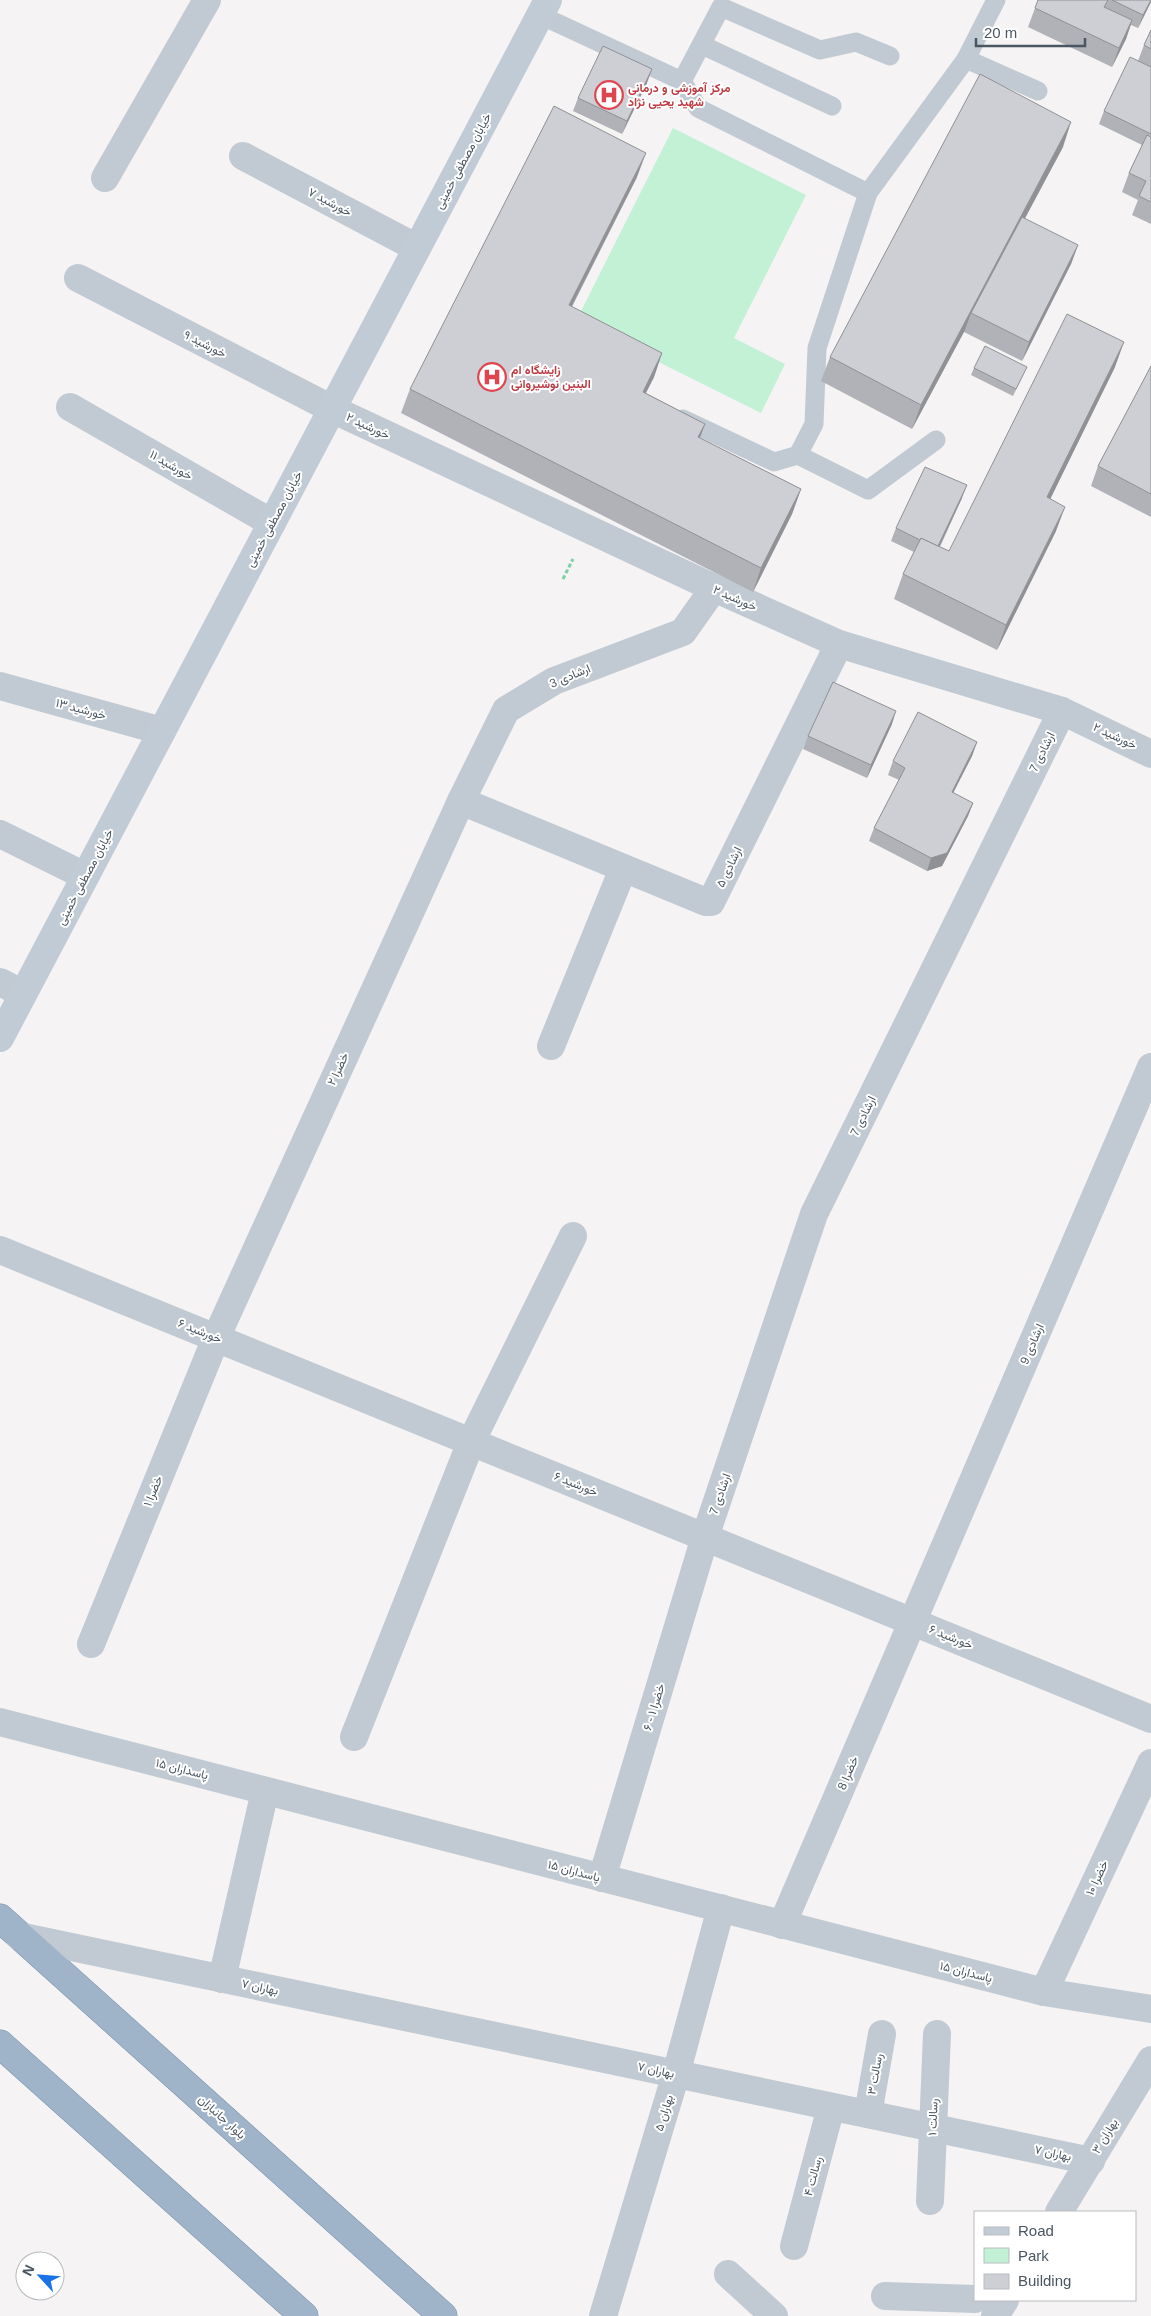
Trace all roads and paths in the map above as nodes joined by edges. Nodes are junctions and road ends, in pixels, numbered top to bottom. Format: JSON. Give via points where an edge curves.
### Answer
{"nodes":[{"id":1,"x":207,"y":0,"type":"edge"},
{"id":2,"x":996,"y":0,"type":"edge"},
{"id":3,"x":544,"y":7,"type":"edge"},
{"id":4,"x":702,"y":45,"type":"junction"},
{"id":5,"x":890,"y":56,"type":"dead end"},
{"id":6,"x":966,"y":59,"type":"junction"},
{"id":7,"x":682,"y":81,"type":"junction"},
{"id":8,"x":1038,"y":91,"type":"dead end"},
{"id":9,"x":832,"y":106,"type":"dead end"},
{"id":10,"x":243,"y":156,"type":"dead end"},
{"id":11,"x":105,"y":178,"type":"dead end"},
{"id":12,"x":868,"y":193,"type":"junction"},
{"id":13,"x":417,"y":248,"type":"junction"},
{"id":14,"x":78,"y":278,"type":"dead end"},
{"id":15,"x":70,"y":407,"type":"dead end"},
{"id":16,"x":332,"y":409,"type":"junction"},
{"id":17,"x":683,"y":418,"type":"edge"},
{"id":18,"x":936,"y":440,"type":"dead end"},
{"id":19,"x":798,"y":455,"type":"junction"},
{"id":20,"x":272,"y":523,"type":"junction"},
{"id":21,"x":714,"y":588,"type":"junction"},
{"id":22,"x":839,"y":644,"type":"junction"},
{"id":23,"x":0,"y":686,"type":"edge"},
{"id":24,"x":1062,"y":711,"type":"junction"},
{"id":25,"x":162,"y":731,"type":"junction"},
{"id":26,"x":1151,"y":754,"type":"edge"},
{"id":27,"x":461,"y":801,"type":"junction"},
{"id":28,"x":0,"y":834,"type":"edge"},
{"id":29,"x":623,"y":870,"type":"junction"},
{"id":30,"x":86,"y":876,"type":"junction"},
{"id":31,"x":12,"y":988,"type":"edge"},
{"id":32,"x":0,"y":1038,"type":"edge"},
{"id":33,"x":550,"y":1046,"type":"dead end"},
{"id":34,"x":1151,"y":1067,"type":"edge"},
{"id":35,"x":573,"y":1236,"type":"dead end"},
{"id":36,"x":0,"y":1250,"type":"edge"},
{"id":37,"x":216,"y":1338,"type":"junction"},
{"id":38,"x":471,"y":1442,"type":"junction"},
{"id":39,"x":705,"y":1537,"type":"junction"},
{"id":40,"x":913,"y":1622,"type":"junction"},
{"id":41,"x":91,"y":1644,"type":"dead end"},
{"id":42,"x":1151,"y":1719,"type":"edge"},
{"id":43,"x":0,"y":1722,"type":"edge"},
{"id":44,"x":354,"y":1737,"type":"dead end"},
{"id":45,"x":1151,"y":1763,"type":"edge"},
{"id":46,"x":265,"y":1790,"type":"junction"},
{"id":47,"x":602,"y":1878,"type":"junction"},
{"id":48,"x":721,"y":1908,"type":"junction"},
{"id":49,"x":782,"y":1925,"type":"junction"},
{"id":50,"x":10,"y":1927,"type":"edge"},
{"id":51,"x":222,"y":1979,"type":"junction"},
{"id":52,"x":1044,"y":1992,"type":"junction"},
{"id":53,"x":1151,"y":2009,"type":"edge"},
{"id":54,"x":882,"y":2034,"type":"dead end"},
{"id":55,"x":936,"y":2034,"type":"dead end"},
{"id":56,"x":0,"y":2044,"type":"edge"},
{"id":57,"x":1151,"y":2060,"type":"edge"},
{"id":58,"x":676,"y":2074,"type":"junction"},
{"id":59,"x":831,"y":2107,"type":"junction"},
{"id":60,"x":868,"y":2114,"type":"junction"},
{"id":61,"x":933,"y":2128,"type":"junction"},
{"id":62,"x":1091,"y":2161,"type":"junction"},
{"id":63,"x":930,"y":2201,"type":"dead end"},
{"id":64,"x":1060,"y":2211,"type":"edge"},
{"id":65,"x":794,"y":2246,"type":"dead end"},
{"id":66,"x":728,"y":2274,"type":"dead end"},
{"id":67,"x":885,"y":2296,"type":"dead end"},
{"id":68,"x":974,"y":2299,"type":"edge"},
{"id":69,"x":1004,"y":2301,"type":"edge"},
{"id":70,"x":304,"y":2316,"type":"edge"},
{"id":71,"x":443,"y":2316,"type":"edge"},
{"id":72,"x":603,"y":2316,"type":"edge"},
{"id":73,"x":774,"y":2316,"type":"edge"},
{"id":74,"x":995,"y":2316,"type":"edge"}],
"edges":[{"from":1,"to":11,"type":"street"},
{"from":2,"to":6,"type":"lane"},
{"from":3,"to":7,"type":"lane"},
{"from":3,"to":13,"type":"main road","name":"خیابان مصطفی خمینی"},
{"from":4,"to":5,"type":"lane","via":[[721,7],[820,50],[856,42]]},
{"from":4,"to":7,"type":"lane"},
{"from":4,"to":9,"type":"lane"},
{"from":6,"to":8,"type":"lane"},
{"from":6,"to":12,"type":"lane"},
{"from":7,"to":12,"type":"lane","via":[[698,108]]},
{"from":10,"to":13,"type":"street","name":"خورشید ۷"},
{"from":12,"to":19,"type":"lane","via":[[816,348],[814,424]]},
{"from":13,"to":16,"type":"main road","name":"خیابان مصطفی خمینی"},
{"from":14,"to":16,"type":"street","name":"خورشید ۹"},
{"from":15,"to":20,"type":"street","name":"خورشید ۱۱"},
{"from":16,"to":20,"type":"main road","name":"خیابان مصطفی خمینی"},
{"from":16,"to":21,"type":"street","name":"خورشید ۲"},
{"from":17,"to":19,"type":"lane","via":[[774,462]]},
{"from":18,"to":19,"type":"lane","via":[[868,490]]},
{"from":20,"to":25,"type":"main road","name":"خیابان مصطفی خمینی"},
{"from":21,"to":22,"type":"street","name":"خورشید ۲"},
{"from":21,"to":27,"type":"street","name":"ارشادی 3","via":[[683,632],[554,681],[506,710]]},
{"from":22,"to":24,"type":"street","name":"خورشید ۲"},
{"from":22,"to":29,"type":"street","name":"ارشادی ۵","via":[[711,902]]},
{"from":23,"to":25,"type":"street","name":"خورشید ۱۳"},
{"from":24,"to":26,"type":"street","name":"خورشید ۲"},
{"from":24,"to":39,"type":"street","name":"ارشادی 7","via":[[814,1214]]},
{"from":25,"to":30,"type":"main road","name":"خیابان مصطفی خمینی"},
{"from":27,"to":29,"type":"street","name":"ارشادی ۵"},
{"from":27,"to":37,"type":"street","name":"خضرا ۲"},
{"from":28,"to":30,"type":"street"},
{"from":29,"to":33,"type":"street"},
{"from":30,"to":31,"type":"main road","name":"خیابان مصطفی خمینی"},
{"from":31,"to":32,"type":"main road","name":"خیابان مصطفی خمینی"},
{"from":34,"to":40,"type":"street","name":"ارشادی 9"},
{"from":35,"to":38,"type":"street"},
{"from":36,"to":37,"type":"street","name":"خورشید ۶"},
{"from":37,"to":38,"type":"street","name":"خورشید ۶"},
{"from":37,"to":41,"type":"street","name":"خضرا ۱"},
{"from":38,"to":39,"type":"street","name":"خورشید ۶"},
{"from":38,"to":44,"type":"street"},
{"from":39,"to":40,"type":"street","name":"خورشید ۶"},
{"from":39,"to":47,"type":"street","name":"خضرا ۱ - ۶"},
{"from":40,"to":42,"type":"street","name":"خورشید ۶"},
{"from":40,"to":49,"type":"street","name":"خضرا 8"},
{"from":43,"to":46,"type":"street","name":"پاسداران ۱۵"},
{"from":45,"to":52,"type":"street","name":"خضرا ۱۰"},
{"from":46,"to":47,"type":"street","name":"پاسداران ۱۵"},
{"from":46,"to":51,"type":"street"},
{"from":47,"to":48,"type":"street","name":"پاسداران ۱۵"},
{"from":48,"to":49,"type":"street","name":"پاسداران ۱۵"},
{"from":48,"to":58,"type":"street","name":"بهاران ۵"},
{"from":49,"to":52,"type":"street","name":"پاسداران ۱۵"},
{"from":50,"to":51,"type":"street","name":"بهاران ۷"},
{"from":50,"to":71,"type":"highway","name":"بلوار جانبازان"},
{"from":51,"to":58,"type":"street","name":"بهاران ۷"},
{"from":52,"to":53,"type":"street","name":"پاسداران ۱۵"},
{"from":54,"to":60,"type":"street","name":"رسالت ۳"},
{"from":55,"to":61,"type":"street","name":"رسالت ۱"},
{"from":56,"to":70,"type":"highway"},
{"from":57,"to":62,"type":"street","name":"بهاران ۳"},
{"from":58,"to":59,"type":"street","name":"بهاران ۷"},
{"from":58,"to":72,"type":"street","name":"بهاران ۵"},
{"from":59,"to":60,"type":"street","name":"بهاران ۷"},
{"from":59,"to":65,"type":"street","name":"رسالت ۴"},
{"from":60,"to":61,"type":"street","name":"بهاران ۷"},
{"from":61,"to":62,"type":"street","name":"بهاران ۷"},
{"from":61,"to":63,"type":"street","name":"رسالت ۱"},
{"from":62,"to":64,"type":"street","name":"بهاران ۳"},
{"from":66,"to":73,"type":"street"},
{"from":67,"to":68,"type":"street"},
{"from":69,"to":74,"type":"street"}]}
